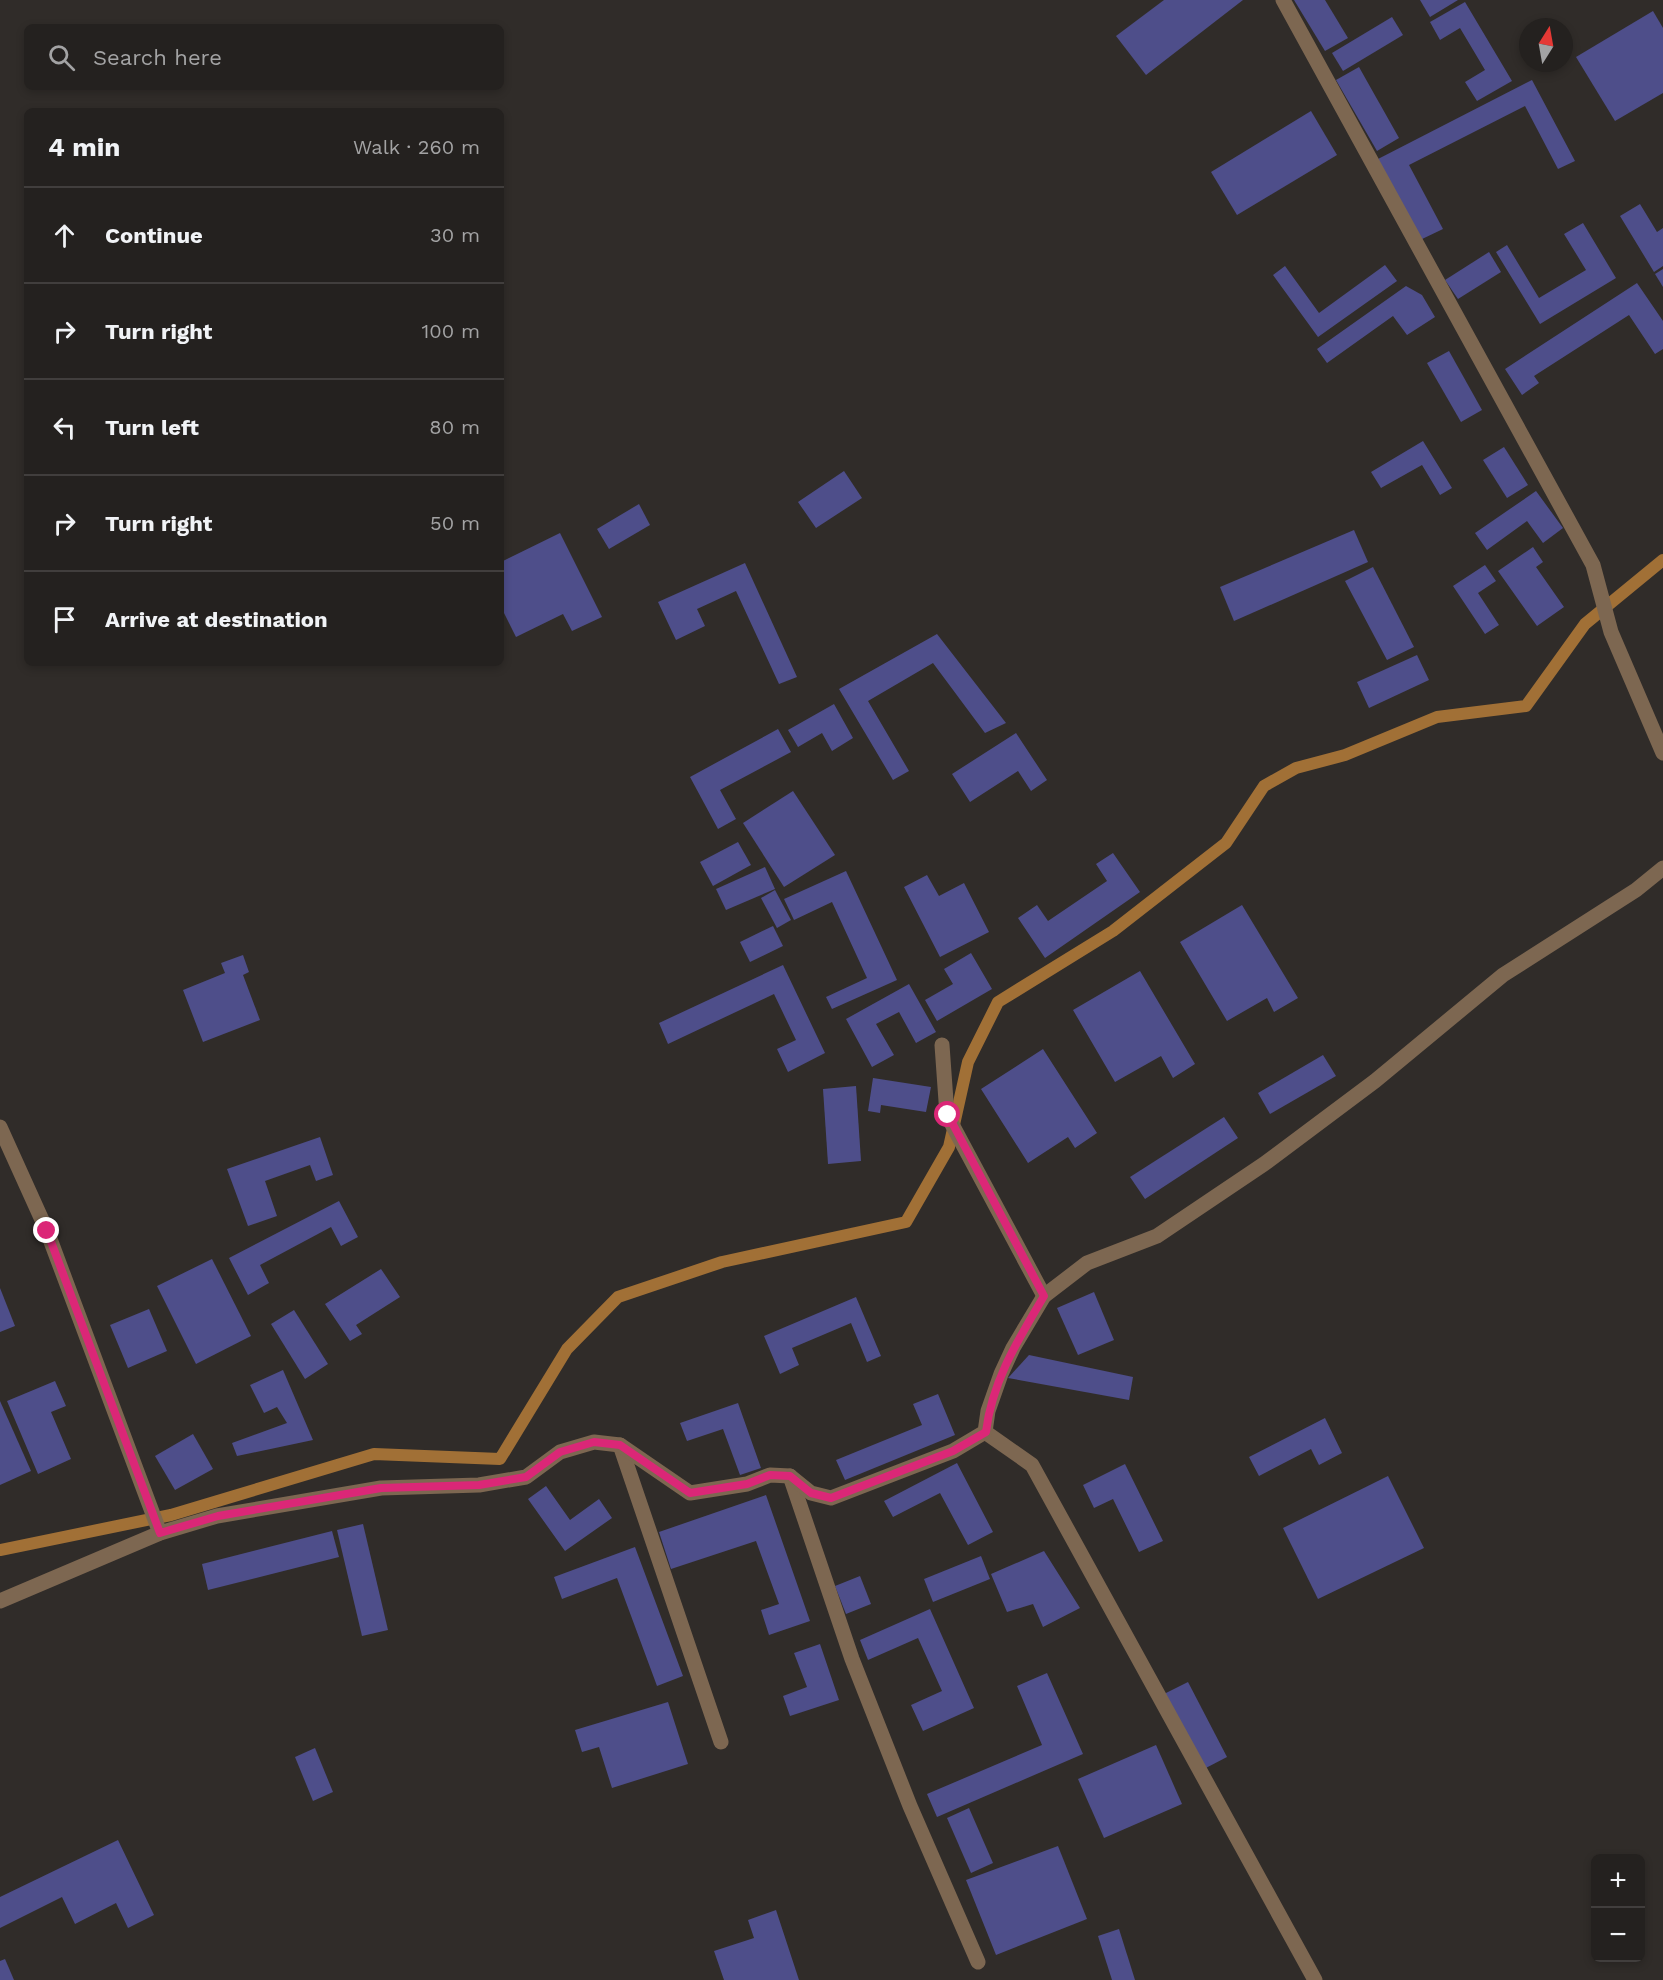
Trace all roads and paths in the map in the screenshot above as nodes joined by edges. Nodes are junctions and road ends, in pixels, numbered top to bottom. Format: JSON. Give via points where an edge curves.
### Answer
{"nodes":[{"id":1,"x":1282,"y":0,"type":"edge"},
{"id":2,"x":1663,"y":753,"type":"edge"},
{"id":3,"x":1663,"y":868,"type":"edge"},
{"id":4,"x":942,"y":1046,"type":"dead end"},
{"id":5,"x":0,"y":1127,"type":"edge"},
{"id":6,"x":1044,"y":1296,"type":"junction"},
{"id":7,"x":986,"y":1432,"type":"junction"},
{"id":8,"x":620,"y":1445,"type":"junction"},
{"id":9,"x":790,"y":1476,"type":"junction"},
{"id":10,"x":160,"y":1533,"type":"junction"},
{"id":11,"x":0,"y":1601,"type":"edge"},
{"id":12,"x":721,"y":1742,"type":"dead end"},
{"id":13,"x":978,"y":1962,"type":"dead end"},
{"id":14,"x":1315,"y":1980,"type":"edge"}],
"edges":[{"from":1,"to":2,"type":"street","via":[[1593,565],[1611,632]]},
{"from":3,"to":6,"type":"street","via":[[1636,890],[1503,975],[1376,1081],[1264,1164],[1157,1236],[1088,1263]]},
{"from":4,"to":6,"type":"street","via":[[948,1115]]},
{"from":5,"to":10,"type":"street","via":[[47,1231]]},
{"from":6,"to":7,"type":"street","via":[[1001,1374],[988,1411]]},
{"from":7,"to":9,"type":"street","via":[[953,1451],[831,1498],[811,1493]]},
{"from":7,"to":14,"type":"street","via":[[1032,1465]]},
{"from":8,"to":9,"type":"street","via":[[690,1493],[747,1484],[770,1475]]},
{"from":8,"to":10,"type":"street","via":[[594,1442],[560,1452],[526,1477],[479,1485],[381,1488],[218,1516]]},
{"from":8,"to":12,"type":"street"},
{"from":9,"to":13,"type":"street","via":[[856,1670]]},
{"from":10,"to":11,"type":"street"}]}
